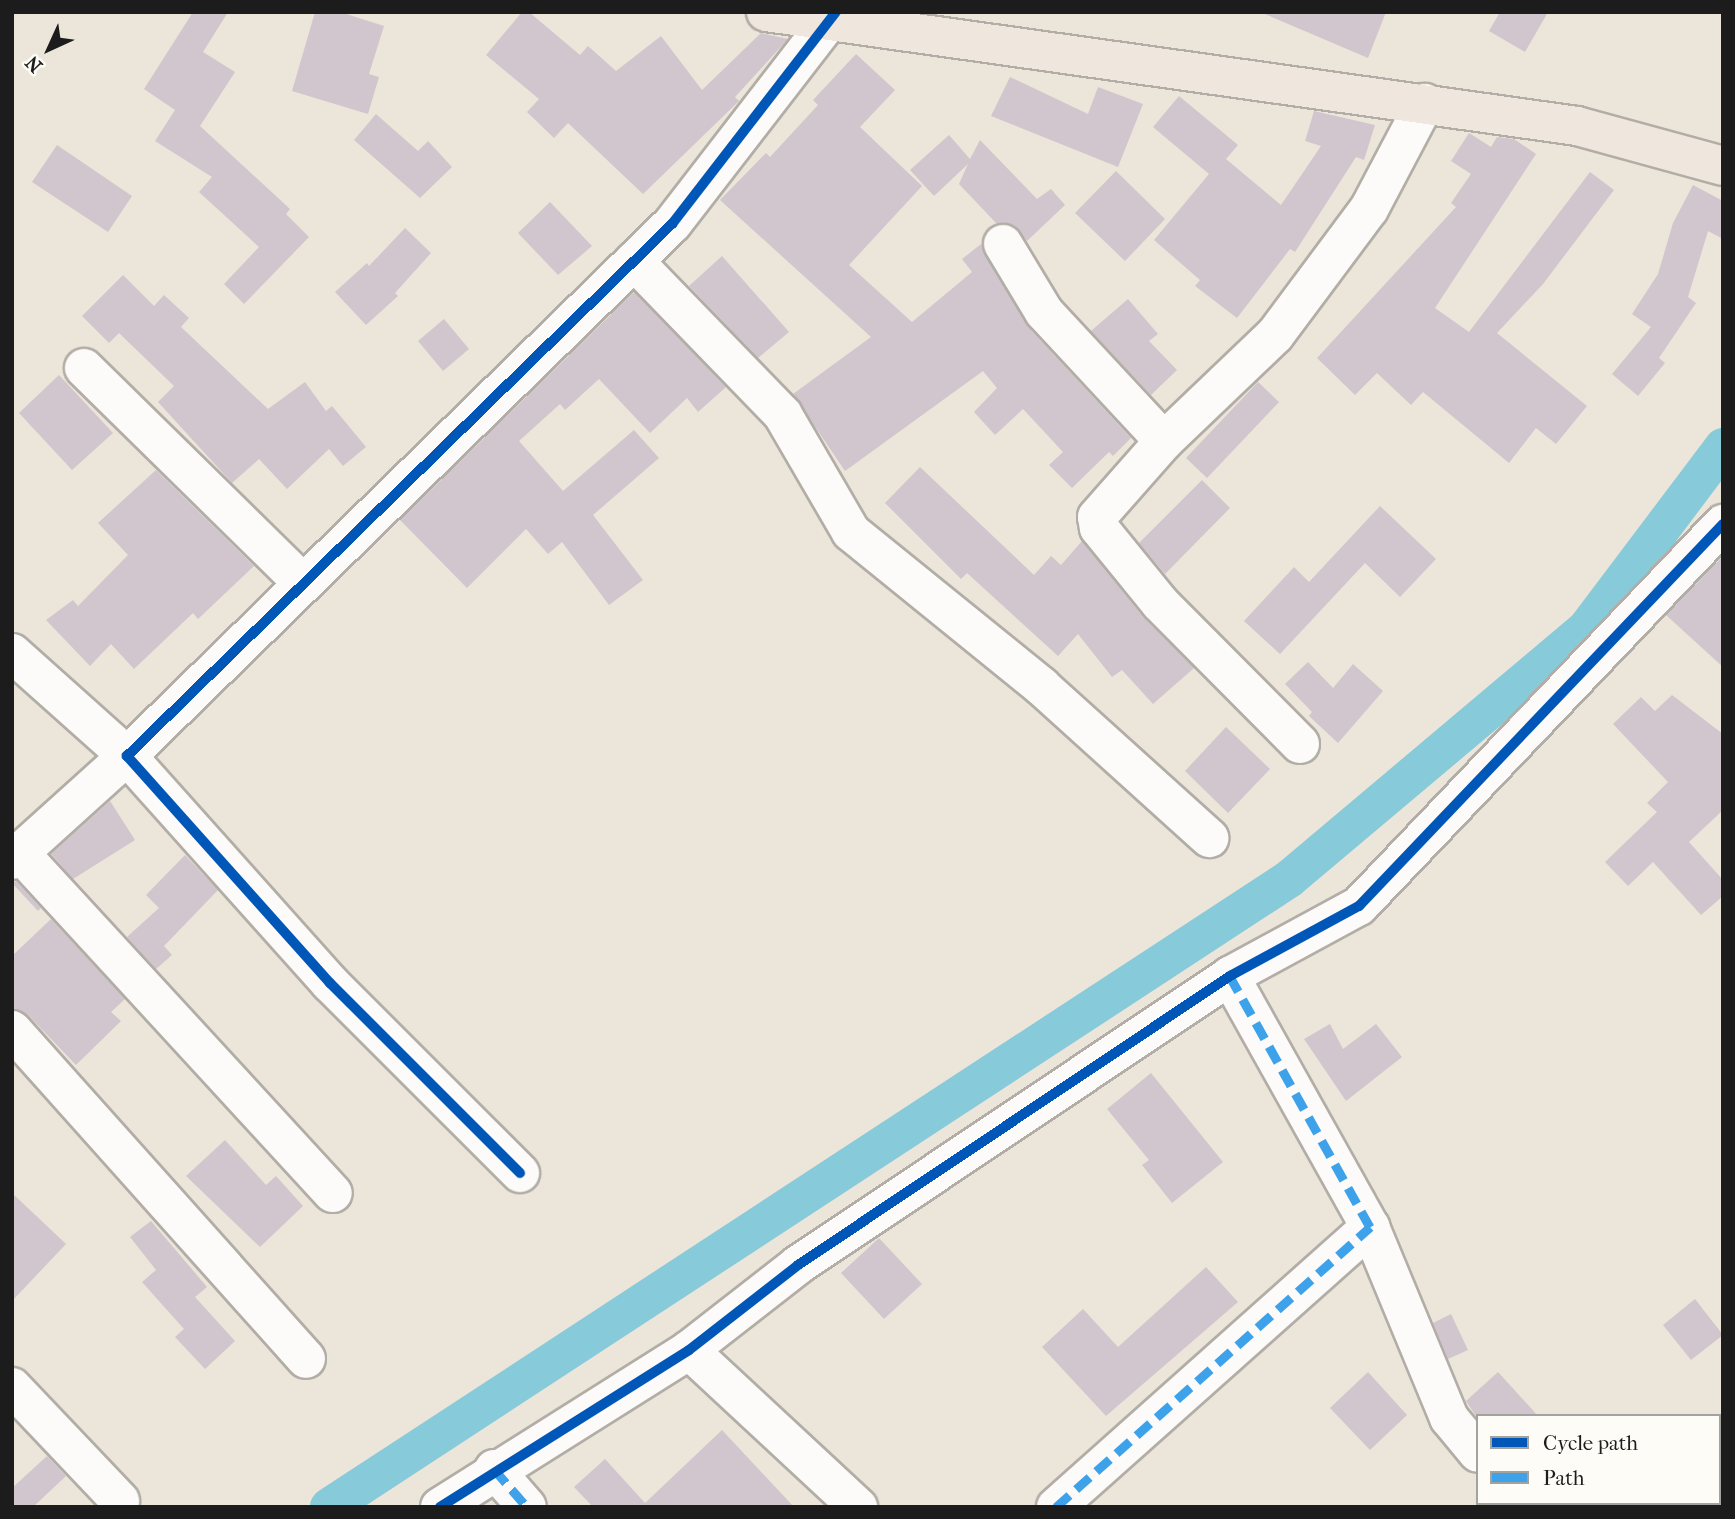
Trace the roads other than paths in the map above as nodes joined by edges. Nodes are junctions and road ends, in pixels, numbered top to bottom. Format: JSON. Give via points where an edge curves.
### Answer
{"nodes":[{"id":1,"x":766,"y":12,"type":"edge"},
{"id":2,"x":832,"y":17,"type":"edge"},
{"id":3,"x":1425,"y":103,"type":"junction"},
{"id":4,"x":1723,"y":166,"type":"edge"},
{"id":5,"x":1003,"y":244,"type":"dead end"},
{"id":6,"x":634,"y":261,"type":"junction"},
{"id":7,"x":84,"y":369,"type":"dead end"},
{"id":8,"x":1164,"y":441,"type":"junction"},
{"id":9,"x":1723,"y":524,"type":"edge"},
{"id":10,"x":303,"y":583,"type":"junction"},
{"id":11,"x":12,"y":653,"type":"edge"},
{"id":12,"x":1300,"y":744,"type":"dead end"},
{"id":13,"x":127,"y":755,"type":"junction"},
{"id":14,"x":1209,"y":838,"type":"dead end"},
{"id":15,"x":16,"y":857,"type":"edge"},
{"id":16,"x":1230,"y":976,"type":"junction"},
{"id":17,"x":12,"y":1030,"type":"edge"},
{"id":18,"x":520,"y":1173,"type":"dead end"},
{"id":19,"x":333,"y":1193,"type":"dead end"},
{"id":20,"x":1370,"y":1227,"type":"junction"},
{"id":21,"x":689,"y":1350,"type":"junction"},
{"id":22,"x":306,"y":1359,"type":"dead end"},
{"id":23,"x":12,"y":1387,"type":"edge"},
{"id":24,"x":1476,"y":1451,"type":"edge"},
{"id":25,"x":494,"y":1469,"type":"junction"},
{"id":26,"x":120,"y":1501,"type":"dead end"},
{"id":27,"x":440,"y":1507,"type":"edge"},
{"id":28,"x":527,"y":1507,"type":"edge"},
{"id":29,"x":858,"y":1507,"type":"edge"},
{"id":30,"x":1056,"y":1507,"type":"edge"}],
"edges":[{"from":1,"to":2,"type":"main road"},
{"from":2,"to":3,"type":"main road"},
{"from":2,"to":6,"type":"street","via":[[672,224]]},
{"from":3,"to":4,"type":"main road","via":[[1577,126]]},
{"from":3,"to":8,"type":"street","via":[[1369,209],[1275,335]]},
{"from":5,"to":8,"type":"street","via":[[1044,312]]},
{"from":6,"to":10,"type":"street"},
{"from":6,"to":14,"type":"street","via":[[783,415],[851,532],[1041,686]]},
{"from":7,"to":10,"type":"street"},
{"from":8,"to":12,"type":"street","via":[[1097,517],[1099,528],[1160,603]]},
{"from":9,"to":16,"type":"street","via":[[1359,906]]},
{"from":10,"to":13,"type":"street"},
{"from":11,"to":13,"type":"street"},
{"from":13,"to":15,"type":"street"},
{"from":13,"to":18,"type":"street","via":[[330,982]]},
{"from":15,"to":19,"type":"street"},
{"from":16,"to":20,"type":"street"},
{"from":16,"to":21,"type":"street","via":[[798,1265]]},
{"from":17,"to":22,"type":"street"},
{"from":20,"to":24,"type":"street","via":[[1449,1418]]},
{"from":20,"to":30,"type":"street"},
{"from":21,"to":25,"type":"street"},
{"from":21,"to":29,"type":"street"},
{"from":23,"to":26,"type":"street"},
{"from":25,"to":27,"type":"street"},
{"from":25,"to":28,"type":"street"}]}
